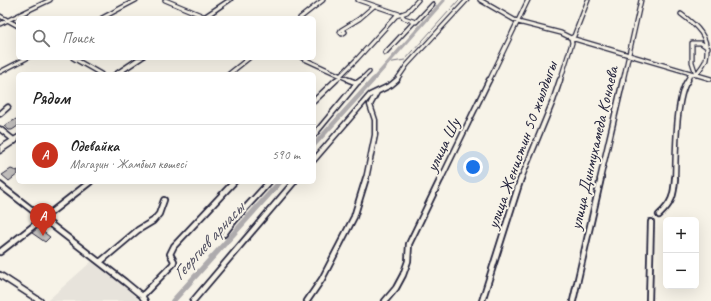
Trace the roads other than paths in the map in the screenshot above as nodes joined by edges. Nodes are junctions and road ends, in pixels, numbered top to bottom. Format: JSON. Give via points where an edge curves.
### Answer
{"nodes":[{"id":1,"x":50,"y":0,"type":"edge"},
{"id":2,"x":136,"y":0,"type":"edge"},
{"id":3,"x":165,"y":0,"type":"edge"},
{"id":4,"x":230,"y":0,"type":"edge"},
{"id":5,"x":323,"y":0,"type":"edge"},
{"id":6,"x":358,"y":0,"type":"edge"},
{"id":7,"x":418,"y":0,"type":"edge"},
{"id":8,"x":467,"y":0,"type":"edge"},
{"id":9,"x":480,"y":0,"type":"edge"},
{"id":10,"x":528,"y":0,"type":"edge"},
{"id":11,"x":588,"y":0,"type":"edge"},
{"id":12,"x":641,"y":0,"type":"edge"},
{"id":13,"x":433,"y":4,"type":"dead end"},
{"id":14,"x":374,"y":6,"type":"junction"},
{"id":15,"x":400,"y":14,"type":"junction"},
{"id":16,"x":681,"y":14,"type":"dead end"},
{"id":17,"x":0,"y":16,"type":"edge"},
{"id":18,"x":106,"y":16,"type":"edge"},
{"id":19,"x":201,"y":16,"type":"edge"},
{"id":20,"x":208,"y":16,"type":"edge"},
{"id":21,"x":303,"y":16,"type":"edge"},
{"id":22,"x":7,"y":20,"type":"junction"},
{"id":23,"x":414,"y":22,"type":"junction"},
{"id":24,"x":518,"y":22,"type":"junction"},
{"id":25,"x":0,"y":24,"type":"edge"},
{"id":26,"x":16,"y":25,"type":"edge"},
{"id":27,"x":343,"y":30,"type":"dead end"},
{"id":28,"x":571,"y":38,"type":"junction"},
{"id":29,"x":708,"y":48,"type":"junction"},
{"id":30,"x":385,"y":53,"type":"dead end"},
{"id":31,"x":628,"y":54,"type":"junction"},
{"id":32,"x":23,"y":60,"type":"edge"},
{"id":33,"x":76,"y":60,"type":"edge"},
{"id":34,"x":138,"y":60,"type":"edge"},
{"id":35,"x":246,"y":60,"type":"edge"},
{"id":36,"x":306,"y":60,"type":"edge"},
{"id":37,"x":0,"y":72,"type":"edge"},
{"id":38,"x":98,"y":72,"type":"edge"},
{"id":39,"x":119,"y":72,"type":"edge"},
{"id":40,"x":232,"y":72,"type":"edge"},
{"id":41,"x":369,"y":72,"type":"dead end"},
{"id":42,"x":692,"y":73,"type":"junction"},
{"id":43,"x":340,"y":75,"type":"junction"},
{"id":44,"x":696,"y":75,"type":"junction"},
{"id":45,"x":711,"y":79,"type":"edge"},
{"id":46,"x":357,"y":83,"type":"junction"},
{"id":47,"x":377,"y":92,"type":"junction"},
{"id":48,"x":316,"y":100,"type":"edge"},
{"id":49,"x":8,"y":107,"type":"dead end"},
{"id":50,"x":0,"y":114,"type":"edge"},
{"id":51,"x":0,"y":129,"type":"edge"},
{"id":52,"x":316,"y":133,"type":"edge"},
{"id":53,"x":16,"y":140,"type":"edge"},
{"id":54,"x":0,"y":150,"type":"edge"},
{"id":55,"x":316,"y":158,"type":"edge"},
{"id":56,"x":0,"y":184,"type":"edge"},
{"id":57,"x":87,"y":184,"type":"edge"},
{"id":58,"x":232,"y":184,"type":"edge"},
{"id":59,"x":267,"y":184,"type":"edge"},
{"id":60,"x":292,"y":184,"type":"edge"},
{"id":61,"x":164,"y":200,"type":"dead end"},
{"id":62,"x":659,"y":215,"type":"dead end"},
{"id":63,"x":42,"y":219,"type":"junction"},
{"id":64,"x":651,"y":222,"type":"dead end"},
{"id":65,"x":224,"y":234,"type":"dead end"},
{"id":66,"x":0,"y":252,"type":"edge"},
{"id":67,"x":100,"y":262,"type":"junction"},
{"id":68,"x":0,"y":275,"type":"edge"},
{"id":69,"x":143,"y":299,"type":"edge"},
{"id":70,"x":40,"y":301,"type":"edge"},
{"id":71,"x":192,"y":301,"type":"edge"},
{"id":72,"x":306,"y":301,"type":"edge"},
{"id":73,"x":385,"y":301,"type":"edge"},
{"id":74,"x":482,"y":301,"type":"edge"},
{"id":75,"x":573,"y":301,"type":"edge"},
{"id":76,"x":649,"y":301,"type":"edge"}],
"edges":[{"from":1,"to":22,"type":"street"},
{"from":2,"to":18,"type":"street"},
{"from":3,"to":19,"type":"street"},
{"from":4,"to":20,"type":"highway"},
{"from":5,"to":21,"type":"street"},
{"from":6,"to":14,"type":"street"},
{"from":7,"to":15,"type":"street","via":[[407,12]]},
{"from":8,"to":47,"type":"street","via":[[406,65],[396,81]]},
{"from":9,"to":24,"type":"street"},
{"from":10,"to":24,"type":"street","name":"улица Шу"},
{"from":11,"to":28,"type":"street","name":"улица Женистин 50 жылдыгы"},
{"from":12,"to":31,"type":"street","name":"улица Динмухамеда Конаева"},
{"from":13,"to":23,"type":"street"},
{"from":14,"to":15,"type":"street"},
{"from":14,"to":27,"type":"street"},
{"from":15,"to":23,"type":"street"},
{"from":15,"to":43,"type":"street"},
{"from":16,"to":29,"type":"street","via":[[706,36]]},
{"from":17,"to":22,"type":"street"},
{"from":22,"to":25,"type":"street"},
{"from":22,"to":26,"type":"street"},
{"from":23,"to":30,"type":"street"},
{"from":24,"to":28,"type":"street"},
{"from":24,"to":73,"type":"street","name":"улица Шу","via":[[409,244],[408,264],[402,278]]},
{"from":28,"to":31,"type":"street"},
{"from":28,"to":74,"type":"street","name":"улица Женистин 50 жылдыгы","via":[[572,43],[555,94],[526,167]]},
{"from":29,"to":44,"type":"street","via":[[707,58]]},
{"from":29,"to":44,"type":"street","via":[[701,43],[692,43],[692,62]]},
{"from":31,"to":42,"type":"street"},
{"from":31,"to":75,"type":"street","name":"улица Динмухамеда Конаева"},
{"from":32,"to":37,"type":"street"},
{"from":33,"to":38,"type":"street"},
{"from":34,"to":39,"type":"highway"},
{"from":35,"to":40,"type":"street"},
{"from":36,"to":43,"type":"street"},
{"from":41,"to":46,"type":"street"},
{"from":42,"to":44,"type":"street"},
{"from":42,"to":62,"type":"street","via":[[685,82],[681,100],[674,193],[669,206]]},
{"from":43,"to":46,"type":"street"},
{"from":43,"to":48,"type":"street"},
{"from":44,"to":45,"type":"street"},
{"from":46,"to":52,"type":"street"},
{"from":47,"to":55,"type":"street","via":[[370,95]]},
{"from":47,"to":72,"type":"street","via":[[370,105],[375,120],[369,168],[354,217],[322,279]]},
{"from":49,"to":50,"type":"street"},
{"from":51,"to":53,"type":"street"},
{"from":53,"to":54,"type":"highway"},
{"from":56,"to":63,"type":"street"},
{"from":57,"to":63,"type":"street"},
{"from":58,"to":69,"type":"street","via":[[174,246],[170,254],[173,264]]},
{"from":59,"to":65,"type":"street","via":[[236,217]]},
{"from":60,"to":71,"type":"street"},
{"from":61,"to":67,"type":"street","via":[[159,214],[153,221],[138,230]]},
{"from":63,"to":66,"type":"street"},
{"from":63,"to":67,"type":"street"},
{"from":64,"to":76,"type":"street"},
{"from":67,"to":69,"type":"street"},
{"from":68,"to":70,"type":"street"}]}
